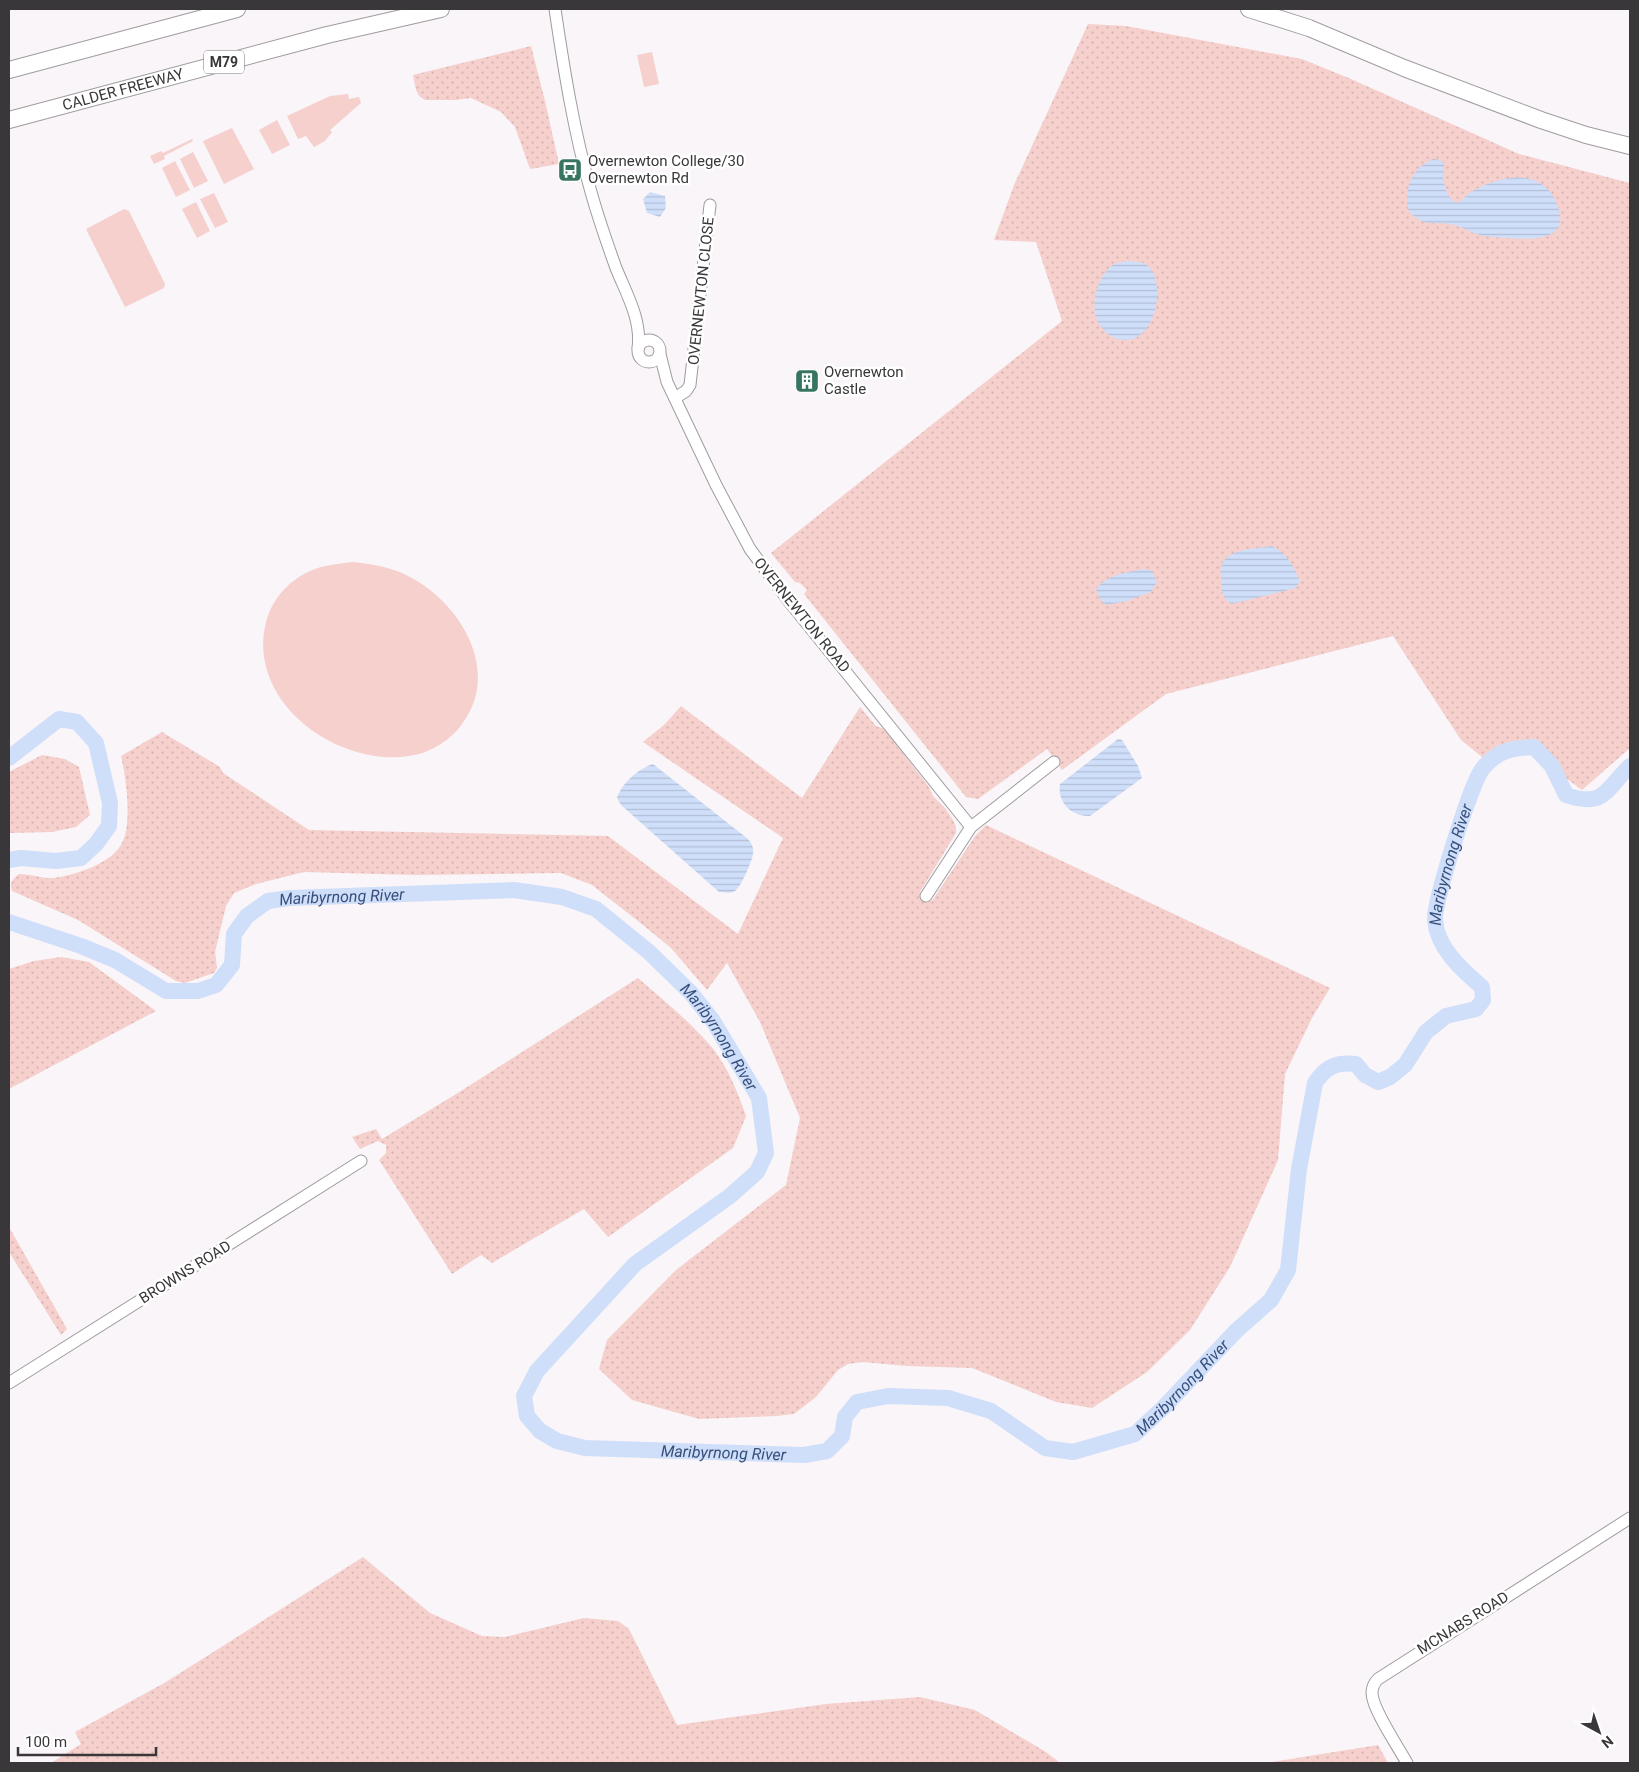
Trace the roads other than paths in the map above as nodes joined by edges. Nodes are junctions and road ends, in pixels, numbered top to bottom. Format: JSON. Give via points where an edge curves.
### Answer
{"nodes":[{"id":1,"x":237,"y":9,"type":"edge"},
{"id":2,"x":441,"y":9,"type":"edge"},
{"id":3,"x":555,"y":9,"type":"edge"},
{"id":4,"x":1249,"y":9,"type":"edge"},
{"id":5,"x":9,"y":70,"type":"edge"},
{"id":6,"x":9,"y":120,"type":"edge"},
{"id":7,"x":1630,"y":146,"type":"edge"},
{"id":8,"x":710,"y":205,"type":"dead end"},
{"id":9,"x":634,"y":312,"type":"junction"},
{"id":10,"x":653,"y":340,"type":"junction"},
{"id":11,"x":638,"y":348,"type":"junction"},
{"id":12,"x":660,"y":354,"type":"junction"},
{"id":13,"x":648,"y":362,"type":"junction"},
{"id":14,"x":671,"y":390,"type":"junction"},
{"id":15,"x":1054,"y":762,"type":"dead end"},
{"id":16,"x":971,"y":827,"type":"junction"},
{"id":17,"x":926,"y":896,"type":"dead end"},
{"id":18,"x":362,"y":1161,"type":"dead end"},
{"id":19,"x":9,"y":1383,"type":"edge"},
{"id":20,"x":1630,"y":1518,"type":"edge"},
{"id":21,"x":1408,"y":1763,"type":"edge"}],
"edges":[{"from":1,"to":5,"type":"highway"},
{"from":2,"to":6,"type":"highway","name":"CALDER FREEWAY","number":"M79","via":[[327,35]]},
{"from":3,"to":9,"type":"street","via":[[570,106],[583,163],[607,241]]},
{"from":4,"to":7,"type":"highway","via":[[1309,28],[1541,120]]},
{"from":8,"to":14,"type":"street","name":"OVERNEWTON CLOSE","via":[[689,388]]},
{"from":9,"to":10,"type":"street"},
{"from":9,"to":11,"type":"street","via":[[639,333]]},
{"from":10,"to":11,"type":"street","via":[[644,341]]},
{"from":10,"to":12,"type":"street","via":[[660,347]]},
{"from":11,"to":13,"type":"street","via":[[640,358]]},
{"from":12,"to":13,"type":"street","via":[[657,360]]},
{"from":12,"to":14,"type":"street","name":"OVERNEWTON ROAD"},
{"from":13,"to":14,"type":"street","name":"OVERNEWTON ROAD","via":[[658,370]]},
{"from":14,"to":16,"type":"street","name":"OVERNEWTON ROAD","via":[[756,559]]},
{"from":15,"to":16,"type":"street"},
{"from":16,"to":17,"type":"street"},
{"from":18,"to":19,"type":"street","name":"BROWNS ROAD"},
{"from":20,"to":21,"type":"street","name":"MCNABS ROAD","via":[[1378,1679],[1372,1687],[1372,1698]]}]}
